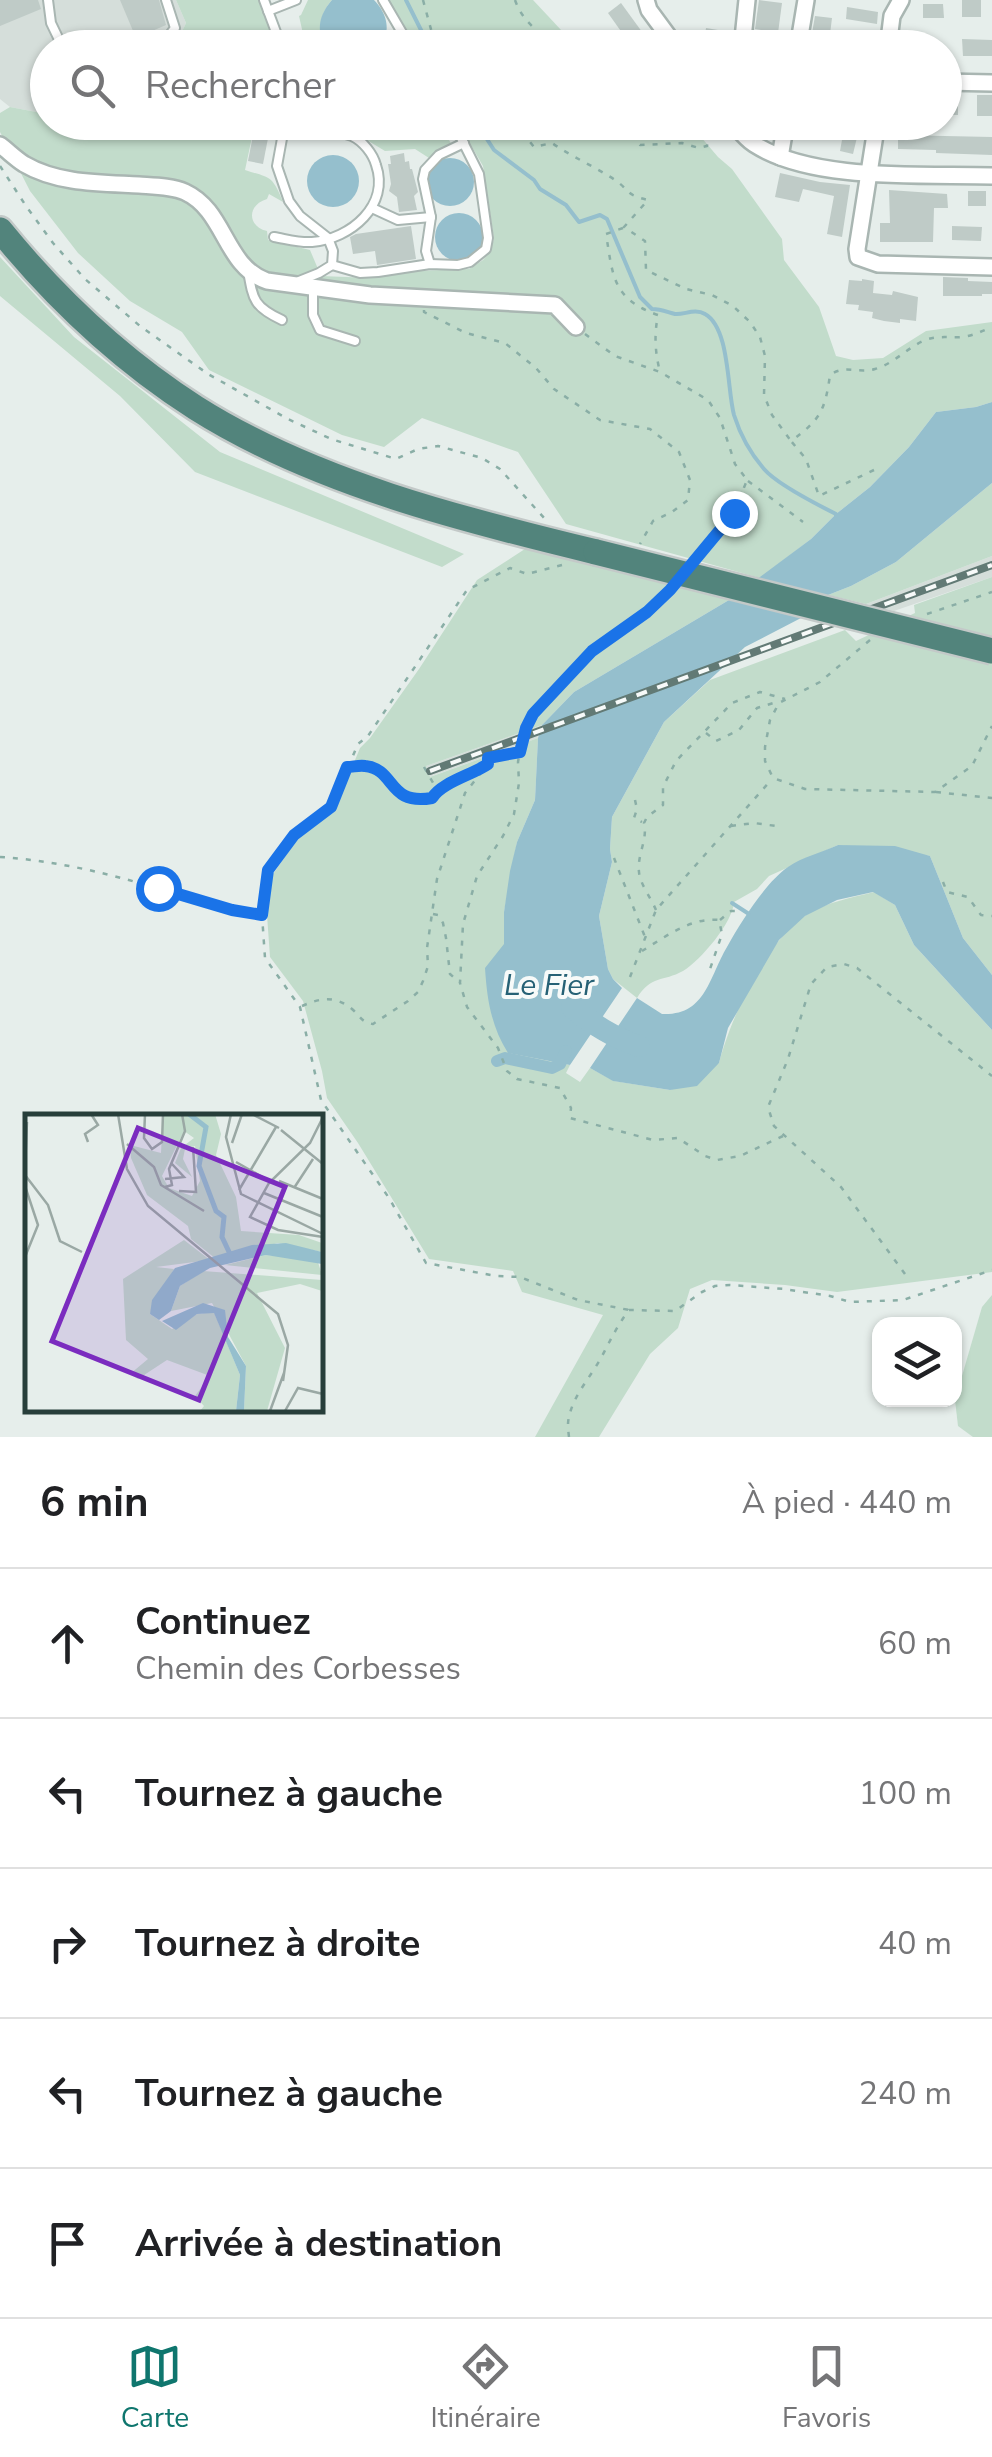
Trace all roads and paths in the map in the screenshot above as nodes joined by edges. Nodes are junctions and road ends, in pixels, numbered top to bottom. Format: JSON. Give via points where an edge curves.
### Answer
{"nodes":[{"id":1,"x":48,"y":0,"type":"edge"},
{"id":2,"x":166,"y":0,"type":"edge"},
{"id":3,"x":264,"y":0,"type":"edge"},
{"id":4,"x":296,"y":0,"type":"edge"},
{"id":5,"x":383,"y":0,"type":"edge"},
{"id":6,"x":422,"y":0,"type":"edge"},
{"id":7,"x":515,"y":0,"type":"edge"},
{"id":8,"x":646,"y":0,"type":"edge"},
{"id":9,"x":746,"y":0,"type":"edge"},
{"id":10,"x":806,"y":0,"type":"edge"},
{"id":11,"x":897,"y":1,"type":"edge"},
{"id":12,"x":268,"y":11,"type":"junction"},
{"id":13,"x":55,"y":30,"type":"edge"},
{"id":14,"x":173,"y":30,"type":"edge"},
{"id":15,"x":275,"y":30,"type":"edge"},
{"id":16,"x":400,"y":30,"type":"edge"},
{"id":17,"x":431,"y":30,"type":"edge"},
{"id":18,"x":535,"y":30,"type":"edge"},
{"id":19,"x":664,"y":30,"type":"edge"},
{"id":20,"x":744,"y":30,"type":"edge"},
{"id":21,"x":801,"y":30,"type":"edge"},
{"id":22,"x":890,"y":30,"type":"edge"},
{"id":23,"x":962,"y":82,"type":"edge"},
{"id":24,"x":992,"y":82,"type":"edge"},
{"id":25,"x":282,"y":140,"type":"edge"},
{"id":26,"x":357,"y":140,"type":"edge"},
{"id":27,"x":462,"y":140,"type":"edge"},
{"id":28,"x":528,"y":140,"type":"edge"},
{"id":29,"x":637,"y":140,"type":"edge"},
{"id":30,"x":708,"y":140,"type":"edge"},
{"id":31,"x":749,"y":140,"type":"edge"},
{"id":32,"x":783,"y":140,"type":"edge"},
{"id":33,"x":874,"y":140,"type":"edge"},
{"id":34,"x":464,"y":143,"type":"junction"},
{"id":35,"x":0,"y":144,"type":"edge"},
{"id":36,"x":780,"y":157,"type":"junction"},
{"id":37,"x":0,"y":166,"type":"edge"},
{"id":38,"x":868,"y":173,"type":"junction"},
{"id":39,"x":992,"y":176,"type":"edge"},
{"id":40,"x":372,"y":208,"type":"junction"},
{"id":41,"x":431,"y":217,"type":"junction"},
{"id":42,"x":624,"y":228,"type":"junction"},
{"id":43,"x":0,"y":230,"type":"edge"},
{"id":44,"x":274,"y":236,"type":"dead end"},
{"id":45,"x":328,"y":238,"type":"junction"},
{"id":46,"x":332,"y":264,"type":"junction"},
{"id":47,"x":430,"y":264,"type":"junction"},
{"id":48,"x":992,"y":266,"type":"edge"},
{"id":49,"x":248,"y":271,"type":"junction"},
{"id":50,"x":290,"y":284,"type":"junction"},
{"id":51,"x":314,"y":287,"type":"junction"},
{"id":52,"x":424,"y":312,"type":"dead end"},
{"id":53,"x":282,"y":320,"type":"dead end"},
{"id":54,"x":576,"y":327,"type":"joint"},
{"id":55,"x":992,"y":327,"type":"edge"},
{"id":56,"x":355,"y":341,"type":"dead end"},
{"id":57,"x":660,"y":372,"type":"junction"},
{"id":58,"x":791,"y":442,"type":"junction"},
{"id":59,"x":874,"y":470,"type":"dead end"},
{"id":60,"x":747,"y":480,"type":"junction"},
{"id":61,"x":803,"y":522,"type":"dead end"},
{"id":62,"x":550,"y":523,"type":"dead end"},
{"id":63,"x":636,"y":552,"type":"dead end"},
{"id":64,"x":700,"y":556,"type":"dead end"},
{"id":65,"x":567,"y":563,"type":"dead end"},
{"id":66,"x":670,"y":590,"type":"dead end"},
{"id":67,"x":992,"y":592,"type":"edge"},
{"id":68,"x":929,"y":614,"type":"dead end"},
{"id":69,"x":871,"y":639,"type":"dead end"},
{"id":70,"x":992,"y":651,"type":"edge"},
{"id":71,"x":786,"y":700,"type":"junction"},
{"id":72,"x":992,"y":727,"type":"edge"},
{"id":73,"x":706,"y":733,"type":"junction"},
{"id":74,"x":520,"y":752,"type":"junction"},
{"id":75,"x":488,"y":764,"type":"junction"},
{"id":76,"x":347,"y":767,"type":"junction"},
{"id":77,"x":424,"y":768,"type":"dead end"},
{"id":78,"x":773,"y":778,"type":"junction"},
{"id":79,"x":437,"y":789,"type":"junction"},
{"id":80,"x":935,"y":792,"type":"junction"},
{"id":81,"x":992,"y":798,"type":"edge"},
{"id":82,"x":635,"y":800,"type":"dead end"},
{"id":83,"x":644,"y":823,"type":"junction"},
{"id":84,"x":730,"y":826,"type":"junction"},
{"id":85,"x":776,"y":826,"type":"dead end"},
{"id":86,"x":0,"y":858,"type":"edge"},
{"id":87,"x":614,"y":858,"type":"dead end"},
{"id":88,"x":943,"y":882,"type":"dead end"},
{"id":89,"x":656,"y":910,"type":"junction"},
{"id":90,"x":739,"y":911,"type":"dead end"},
{"id":91,"x":432,"y":913,"type":"junction"},
{"id":92,"x":262,"y":915,"type":"junction"},
{"id":93,"x":992,"y":916,"type":"edge"},
{"id":94,"x":719,"y":920,"type":"junction"},
{"id":95,"x":645,"y":938,"type":"junction"},
{"id":96,"x":640,"y":951,"type":"junction"},
{"id":97,"x":710,"y":972,"type":"dead end"},
{"id":98,"x":630,"y":977,"type":"dead end"},
{"id":99,"x":460,"y":983,"type":"junction"},
{"id":100,"x":300,"y":1006,"type":"junction"},
{"id":101,"x":992,"y":1076,"type":"edge"},
{"id":102,"x":783,"y":1136,"type":"junction"},
{"id":103,"x":992,"y":1270,"type":"edge"},
{"id":104,"x":904,"y":1274,"type":"dead end"},
{"id":105,"x":629,"y":1310,"type":"junction"},
{"id":106,"x":569,"y":1437,"type":"edge"}],
"edges":[{"from":1,"to":13,"type":"lane"},
{"from":2,"to":14,"type":"lane"},
{"from":3,"to":12,"type":"lane"},
{"from":4,"to":12,"type":"lane"},
{"from":5,"to":16,"type":"lane"},
{"from":6,"to":17,"type":"path"},
{"from":7,"to":18,"type":"path"},
{"from":8,"to":19,"type":"street"},
{"from":9,"to":20,"type":"street"},
{"from":10,"to":21,"type":"street"},
{"from":11,"to":22,"type":"street"},
{"from":12,"to":15,"type":"lane"},
{"from":23,"to":24,"type":"street"},
{"from":25,"to":45,"type":"lane","via":[[277,166],[288,201]]},
{"from":26,"to":40,"type":"lane","via":[[380,176]]},
{"from":27,"to":34,"type":"lane"},
{"from":28,"to":42,"type":"path","via":[[534,147],[552,143],[629,195],[648,200]]},
{"from":29,"to":30,"type":"path","via":[[699,148]]},
{"from":31,"to":36,"type":"street"},
{"from":32,"to":36,"type":"street"},
{"from":33,"to":38,"type":"street"},
{"from":34,"to":41,"type":"lane","via":[[426,170]]},
{"from":34,"to":47,"type":"lane","via":[[480,174],[486,249],[470,262]]},
{"from":35,"to":49,"type":"street","via":[[25,165],[82,182],[183,191],[209,212]]},
{"from":36,"to":38,"type":"street"},
{"from":37,"to":62,"type":"path","via":[[84,278],[195,365],[331,439],[396,460],[438,446],[482,458]]},
{"from":38,"to":39,"type":"street"},
{"from":38,"to":48,"type":"street","via":[[858,256],[878,264]]},
{"from":40,"to":41,"type":"lane","via":[[398,220]]},
{"from":40,"to":45,"type":"lane","via":[[364,220]]},
{"from":41,"to":47,"type":"lane"},
{"from":42,"to":57,"type":"path","via":[[606,234],[612,270],[618,290],[658,315]]},
{"from":42,"to":58,"type":"path","via":[[645,242],[646,270],[722,300],[750,322],[765,356],[764,395]]},
{"from":43,"to":70,"type":"highway","bridge":true,"via":[[107,343],[184,400],[340,478],[529,536]]},
{"from":44,"to":45,"type":"lane"},
{"from":45,"to":46,"type":"lane"},
{"from":46,"to":47,"type":"lane","via":[[360,273]]},
{"from":46,"to":50,"type":"lane"},
{"from":49,"to":50,"type":"street"},
{"from":49,"to":53,"type":"lane","via":[[254,302]]},
{"from":50,"to":51,"type":"street"},
{"from":51,"to":54,"type":"street","via":[[555,306]]},
{"from":51,"to":56,"type":"lane","via":[[312,315],[320,330]]},
{"from":52,"to":63,"type":"path","via":[[505,343],[554,390],[600,420],[650,430],[679,452],[690,480],[688,500],[653,522]]},
{"from":54,"to":57,"type":"path","via":[[615,356]]},
{"from":55,"to":58,"type":"path","via":[[925,340],[870,370],[838,370],[830,375],[818,419]]},
{"from":57,"to":60,"type":"path","via":[[708,400]]},
{"from":58,"to":59,"type":"path","via":[[806,459],[820,496]]},
{"from":60,"to":61,"type":"path"},
{"from":60,"to":64,"type":"path","via":[[734,513]]},
{"from":65,"to":76,"type":"path","via":[[527,574],[510,568],[467,590]]},
{"from":66,"to":74,"type":"path","via":[[592,651],[533,714]]},
{"from":67,"to":68,"type":"path"},
{"from":69,"to":71,"type":"path","via":[[820,682]]},
{"from":71,"to":73,"type":"path","via":[[760,692],[732,704]]},
{"from":71,"to":73,"type":"path","via":[[758,708],[716,742]]},
{"from":71,"to":78,"type":"path","via":[[770,720],[765,747]]},
{"from":72,"to":80,"type":"path","via":[[972,766]]},
{"from":73,"to":83,"type":"path","via":[[676,761],[662,787],[663,805]]},
{"from":74,"to":75,"type":"path","via":[[488,758]]},
{"from":74,"to":99,"type":"path","via":[[514,814],[477,876],[463,924]]},
{"from":75,"to":79,"type":"path"},
{"from":75,"to":91,"type":"path","via":[[465,794]]},
{"from":76,"to":79,"type":"path","via":[[369,766],[406,798],[432,798]]},
{"from":76,"to":92,"type":"path","via":[[331,807],[294,835],[268,870]]},
{"from":77,"to":79,"type":"path"},
{"from":78,"to":80,"type":"path","via":[[804,789]]},
{"from":78,"to":84,"type":"path"},
{"from":80,"to":81,"type":"path"},
{"from":82,"to":83,"type":"path","via":[[634,818]]},
{"from":83,"to":89,"type":"path","via":[[639,875]]},
{"from":84,"to":85,"type":"path"},
{"from":84,"to":89,"type":"path"},
{"from":86,"to":92,"type":"path","via":[[106,875]]},
{"from":87,"to":95,"type":"path"},
{"from":88,"to":93,"type":"path","via":[[947,892],[968,897],[981,915]]},
{"from":89,"to":95,"type":"path"},
{"from":90,"to":94,"type":"path"},
{"from":91,"to":99,"type":"path","via":[[442,923],[450,974]]},
{"from":91,"to":100,"type":"path","via":[[428,966],[408,1001],[373,1024],[322,997]]},
{"from":92,"to":100,"type":"path","via":[[265,958]]},
{"from":94,"to":96,"type":"path","via":[[683,927]]},
{"from":94,"to":97,"type":"path","via":[[722,934]]},
{"from":95,"to":96,"type":"path"},
{"from":96,"to":98,"type":"path"},
{"from":99,"to":102,"type":"path","via":[[467,1007],[507,1071],[560,1088],[570,1118],[653,1140],[678,1138],[717,1160]]},
{"from":100,"to":105,"type":"path","via":[[321,1100],[426,1263],[520,1276],[578,1300]]},
{"from":101,"to":102,"type":"path","via":[[857,968],[827,967],[811,984],[768,1106]]},
{"from":102,"to":104,"type":"path","via":[[841,1186]]},
{"from":103,"to":105,"type":"path","via":[[904,1300],[850,1302],[730,1285],[702,1292],[676,1311]]},
{"from":105,"to":106,"type":"path","via":[[577,1398]]}]}
